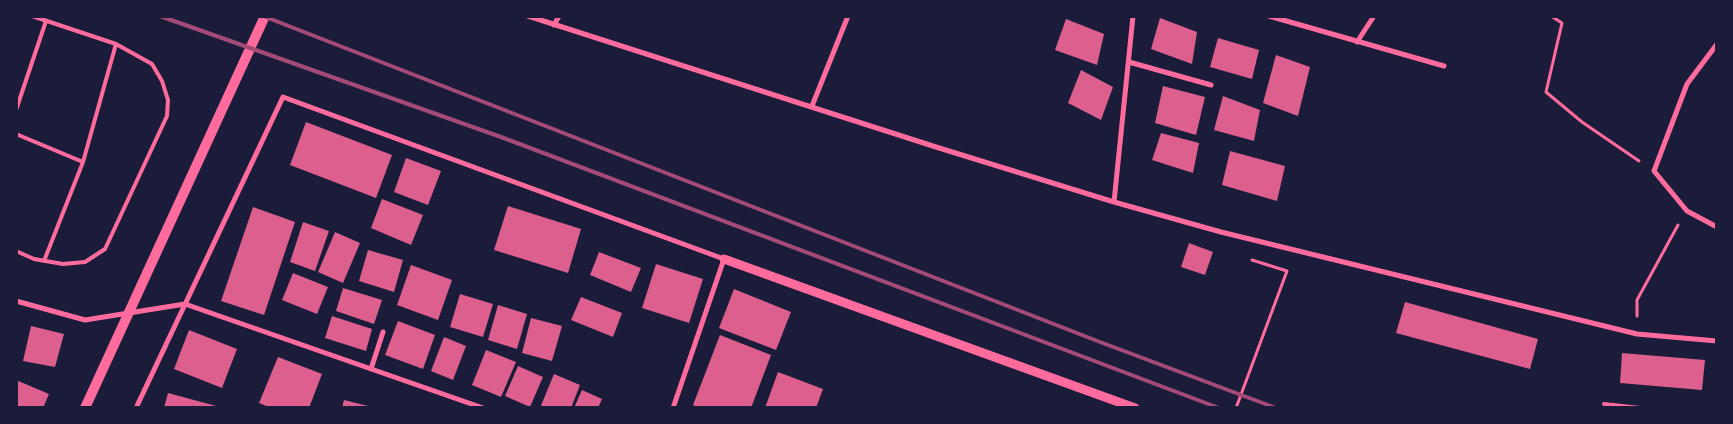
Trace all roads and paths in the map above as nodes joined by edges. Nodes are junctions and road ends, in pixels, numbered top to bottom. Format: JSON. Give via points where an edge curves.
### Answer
{"nodes":[{"id":1,"x":32,"y":16,"type":"edge"},
{"id":2,"x":265,"y":16,"type":"edge"},
{"id":3,"x":528,"y":16,"type":"edge"},
{"id":4,"x":559,"y":16,"type":"edge"},
{"id":5,"x":848,"y":16,"type":"edge"},
{"id":6,"x":1133,"y":16,"type":"edge"},
{"id":7,"x":1269,"y":16,"type":"edge"},
{"id":8,"x":1374,"y":16,"type":"edge"},
{"id":9,"x":1551,"y":16,"type":"edge"},
{"id":10,"x":46,"y":22,"type":"junction"},
{"id":11,"x":554,"y":25,"type":"junction"},
{"id":12,"x":1357,"y":42,"type":"junction"},
{"id":13,"x":116,"y":44,"type":"junction"},
{"id":14,"x":1717,"y":44,"type":"edge"},
{"id":15,"x":1129,"y":62,"type":"junction"},
{"id":16,"x":1444,"y":66,"type":"dead end"},
{"id":17,"x":1211,"y":85,"type":"dead end"},
{"id":18,"x":812,"y":106,"type":"junction"},
{"id":19,"x":16,"y":110,"type":"edge"},
{"id":20,"x":16,"y":134,"type":"edge"},
{"id":21,"x":83,"y":162,"type":"junction"},
{"id":22,"x":1654,"y":172,"type":"junction"},
{"id":23,"x":1114,"y":202,"type":"junction"},
{"id":24,"x":1687,"y":211,"type":"junction"},
{"id":25,"x":1717,"y":227,"type":"edge"},
{"id":26,"x":16,"y":251,"type":"edge"},
{"id":27,"x":1244,"y":257,"type":"dead end"},
{"id":28,"x":724,"y":259,"type":"junction"},
{"id":29,"x":44,"y":261,"type":"junction"},
{"id":30,"x":16,"y":301,"type":"edge"},
{"id":31,"x":185,"y":304,"type":"junction"},
{"id":32,"x":383,"y":332,"type":"dead end"},
{"id":33,"x":1638,"y":334,"type":"junction"},
{"id":34,"x":1717,"y":341,"type":"edge"},
{"id":35,"x":371,"y":369,"type":"junction"},
{"id":36,"x":1604,"y":404,"type":"dead end"},
{"id":37,"x":85,"y":408,"type":"edge"},
{"id":38,"x":136,"y":408,"type":"edge"},
{"id":39,"x":483,"y":408,"type":"edge"},
{"id":40,"x":673,"y":408,"type":"edge"},
{"id":41,"x":1136,"y":408,"type":"edge"},
{"id":42,"x":1236,"y":408,"type":"edge"},
{"id":43,"x":1640,"y":408,"type":"edge"}],
"edges":[{"from":1,"to":10,"type":"lane"},
{"from":2,"to":37,"type":"main road"},
{"from":3,"to":11,"type":"street"},
{"from":4,"to":11,"type":"street"},
{"from":5,"to":18,"type":"street"},
{"from":6,"to":15,"type":"street"},
{"from":7,"to":12,"type":"street"},
{"from":8,"to":12,"type":"street"},
{"from":9,"to":22,"type":"path","via":[[1562,23],[1546,92],[1582,122]]},
{"from":10,"to":13,"type":"lane"},
{"from":10,"to":19,"type":"lane"},
{"from":11,"to":18,"type":"street"},
{"from":12,"to":16,"type":"street"},
{"from":13,"to":21,"type":"lane"},
{"from":13,"to":29,"type":"lane","via":[[152,64],[168,100],[167,116],[105,249],[85,262],[63,264]]},
{"from":14,"to":22,"type":"street","via":[[1687,84]]},
{"from":15,"to":17,"type":"street"},
{"from":15,"to":23,"type":"street"},
{"from":18,"to":23,"type":"street"},
{"from":20,"to":21,"type":"lane"},
{"from":21,"to":29,"type":"lane"},
{"from":22,"to":24,"type":"street"},
{"from":23,"to":33,"type":"street","via":[[1221,232]]},
{"from":24,"to":25,"type":"street"},
{"from":24,"to":33,"type":"path","via":[[1637,300]]},
{"from":26,"to":29,"type":"lane"},
{"from":27,"to":42,"type":"path","via":[[1287,271]]},
{"from":28,"to":31,"type":"street","via":[[283,98]]},
{"from":28,"to":40,"type":"street"},
{"from":28,"to":41,"type":"street"},
{"from":30,"to":31,"type":"street","via":[[85,320]]},
{"from":31,"to":35,"type":"street"},
{"from":31,"to":38,"type":"street"},
{"from":32,"to":35,"type":"street"},
{"from":33,"to":34,"type":"street"},
{"from":35,"to":39,"type":"street"},
{"from":36,"to":43,"type":"lane"}]}
